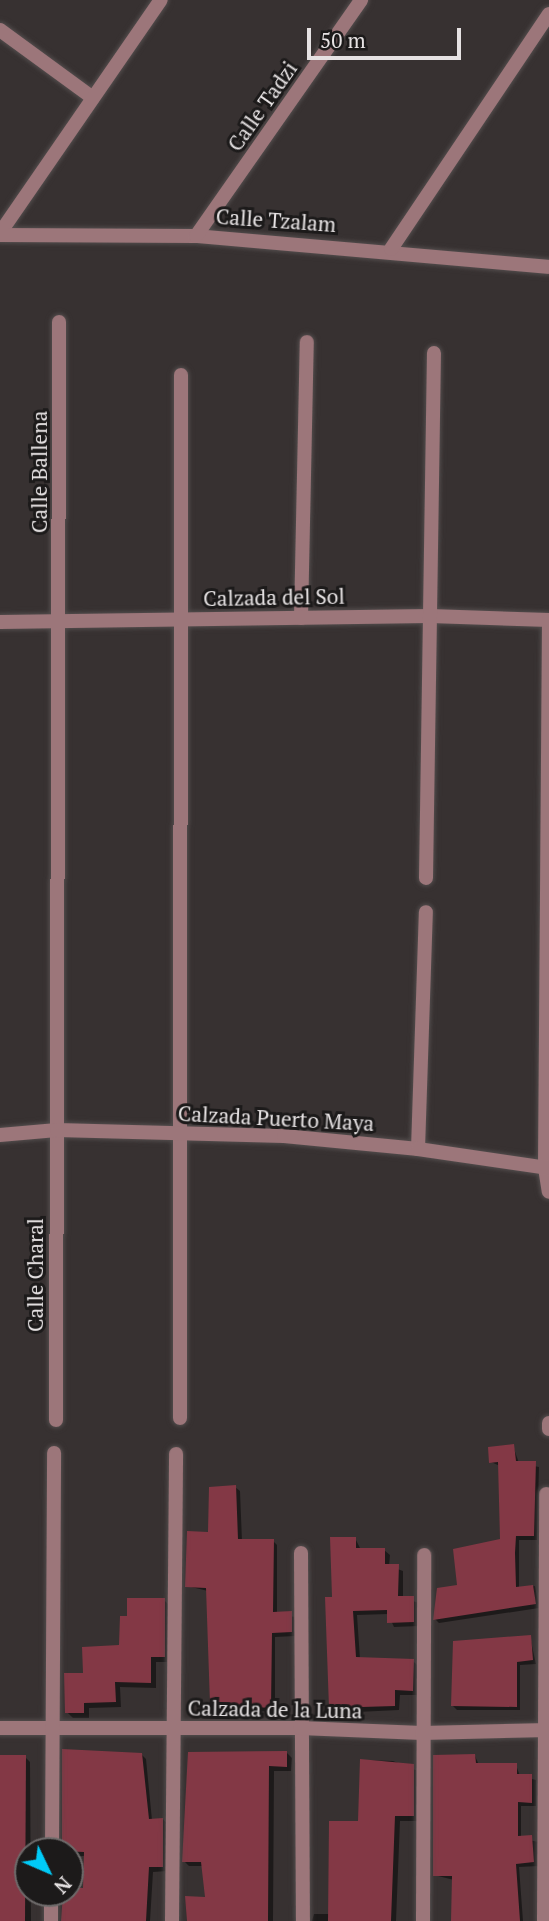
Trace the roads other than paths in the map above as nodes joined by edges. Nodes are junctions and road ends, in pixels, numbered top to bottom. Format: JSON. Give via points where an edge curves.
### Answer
{"nodes":[{"id":1,"x":161,"y":0,"type":"edge"},
{"id":2,"x":361,"y":0,"type":"edge"},
{"id":3,"x":549,"y":14,"type":"edge"},
{"id":4,"x":0,"y":30,"type":"edge"},
{"id":5,"x":93,"y":97,"type":"junction"},
{"id":6,"x":0,"y":234,"type":"edge"},
{"id":7,"x":197,"y":236,"type":"junction"},
{"id":8,"x":391,"y":249,"type":"junction"},
{"id":9,"x":549,"y":267,"type":"edge"},
{"id":10,"x":59,"y":323,"type":"dead end"},
{"id":11,"x":307,"y":342,"type":"dead end"},
{"id":12,"x":434,"y":353,"type":"dead end"},
{"id":13,"x":181,"y":375,"type":"dead end"},
{"id":14,"x":430,"y":616,"type":"junction"},
{"id":15,"x":301,"y":618,"type":"junction"},
{"id":16,"x":181,"y":619,"type":"junction"},
{"id":17,"x":549,"y":620,"type":"edge"},
{"id":18,"x":0,"y":622,"type":"edge"},
{"id":19,"x":61,"y":622,"type":"junction"},
{"id":20,"x":426,"y":878,"type":"dead end"},
{"id":21,"x":57,"y":900,"type":"joint"},
{"id":22,"x":426,"y":912,"type":"dead end"},
{"id":23,"x":57,"y":1130,"type":"junction"},
{"id":24,"x":183,"y":1133,"type":"junction"},
{"id":25,"x":0,"y":1135,"type":"edge"},
{"id":26,"x":418,"y":1149,"type":"junction"},
{"id":27,"x":547,"y":1168,"type":"edge"},
{"id":28,"x":549,"y":1192,"type":"edge"},
{"id":29,"x":180,"y":1418,"type":"dead end"},
{"id":30,"x":56,"y":1420,"type":"dead end"},
{"id":31,"x":549,"y":1423,"type":"edge"},
{"id":32,"x":549,"y":1429,"type":"edge"},
{"id":33,"x":54,"y":1453,"type":"dead end"},
{"id":34,"x":176,"y":1454,"type":"dead end"},
{"id":35,"x":546,"y":1494,"type":"dead end"},
{"id":36,"x":301,"y":1553,"type":"dead end"},
{"id":37,"x":424,"y":1555,"type":"dead end"},
{"id":38,"x":0,"y":1728,"type":"edge"},
{"id":39,"x":300,"y":1728,"type":"junction"},
{"id":40,"x":53,"y":1729,"type":"junction"},
{"id":41,"x":175,"y":1729,"type":"junction"},
{"id":42,"x":547,"y":1730,"type":"edge"},
{"id":43,"x":422,"y":1733,"type":"junction"},
{"id":44,"x":52,"y":1837,"type":"edge"},
{"id":45,"x":172,"y":1921,"type":"edge"},
{"id":46,"x":303,"y":1921,"type":"edge"},
{"id":47,"x":423,"y":1921,"type":"edge"},
{"id":48,"x":544,"y":1921,"type":"edge"}],
"edges":[{"from":1,"to":5,"type":"street"},
{"from":2,"to":7,"type":"street","name":"Calle Tadzi"},
{"from":3,"to":8,"type":"street"},
{"from":4,"to":5,"type":"street"},
{"from":5,"to":6,"type":"street"},
{"from":6,"to":7,"type":"street","name":"Calle Tzalam"},
{"from":7,"to":8,"type":"street","name":"Calle Tzalam"},
{"from":8,"to":9,"type":"street","name":"Calle Tzalam"},
{"from":10,"to":19,"type":"street","name":"Calle Ballena"},
{"from":11,"to":15,"type":"street"},
{"from":12,"to":14,"type":"street"},
{"from":13,"to":16,"type":"street"},
{"from":14,"to":15,"type":"street","name":"Calzada del Sol"},
{"from":14,"to":17,"type":"street","name":"Calzada del Sol"},
{"from":14,"to":20,"type":"street"},
{"from":15,"to":16,"type":"street","name":"Calzada del Sol"},
{"from":16,"to":19,"type":"street","name":"Calzada del Sol"},
{"from":16,"to":24,"type":"street"},
{"from":17,"to":27,"type":"street"},
{"from":18,"to":19,"type":"street","name":"Calzada del Sol"},
{"from":19,"to":21,"type":"street","name":"Calle Ballena"},
{"from":21,"to":23,"type":"street","name":"Calle Charal"},
{"from":22,"to":26,"type":"street"},
{"from":23,"to":24,"type":"street","name":"Calzada Puerto Maya"},
{"from":23,"to":25,"type":"street","name":"Calzada Puerto Maya"},
{"from":23,"to":30,"type":"street","name":"Calle Charal"},
{"from":24,"to":26,"type":"street","name":"Calzada Puerto Maya","via":[[284,1136]]},
{"from":24,"to":29,"type":"street"},
{"from":26,"to":27,"type":"street","name":"Calzada Puerto Maya"},
{"from":27,"to":28,"type":"street"},
{"from":31,"to":32,"type":"street"},
{"from":33,"to":40,"type":"street"},
{"from":34,"to":41,"type":"street"},
{"from":35,"to":42,"type":"street"},
{"from":36,"to":39,"type":"street"},
{"from":37,"to":43,"type":"street"},
{"from":38,"to":40,"type":"street","name":"Calzada de la Luna"},
{"from":39,"to":41,"type":"street","name":"Calzada de la Luna"},
{"from":39,"to":43,"type":"street","name":"Calzada de la Luna"},
{"from":39,"to":46,"type":"street"},
{"from":40,"to":41,"type":"street","name":"Calzada de la Luna"},
{"from":40,"to":44,"type":"street"},
{"from":41,"to":45,"type":"street"},
{"from":42,"to":43,"type":"street","name":"Calzada de la Luna"},
{"from":42,"to":48,"type":"street"},
{"from":43,"to":47,"type":"street"}]}
